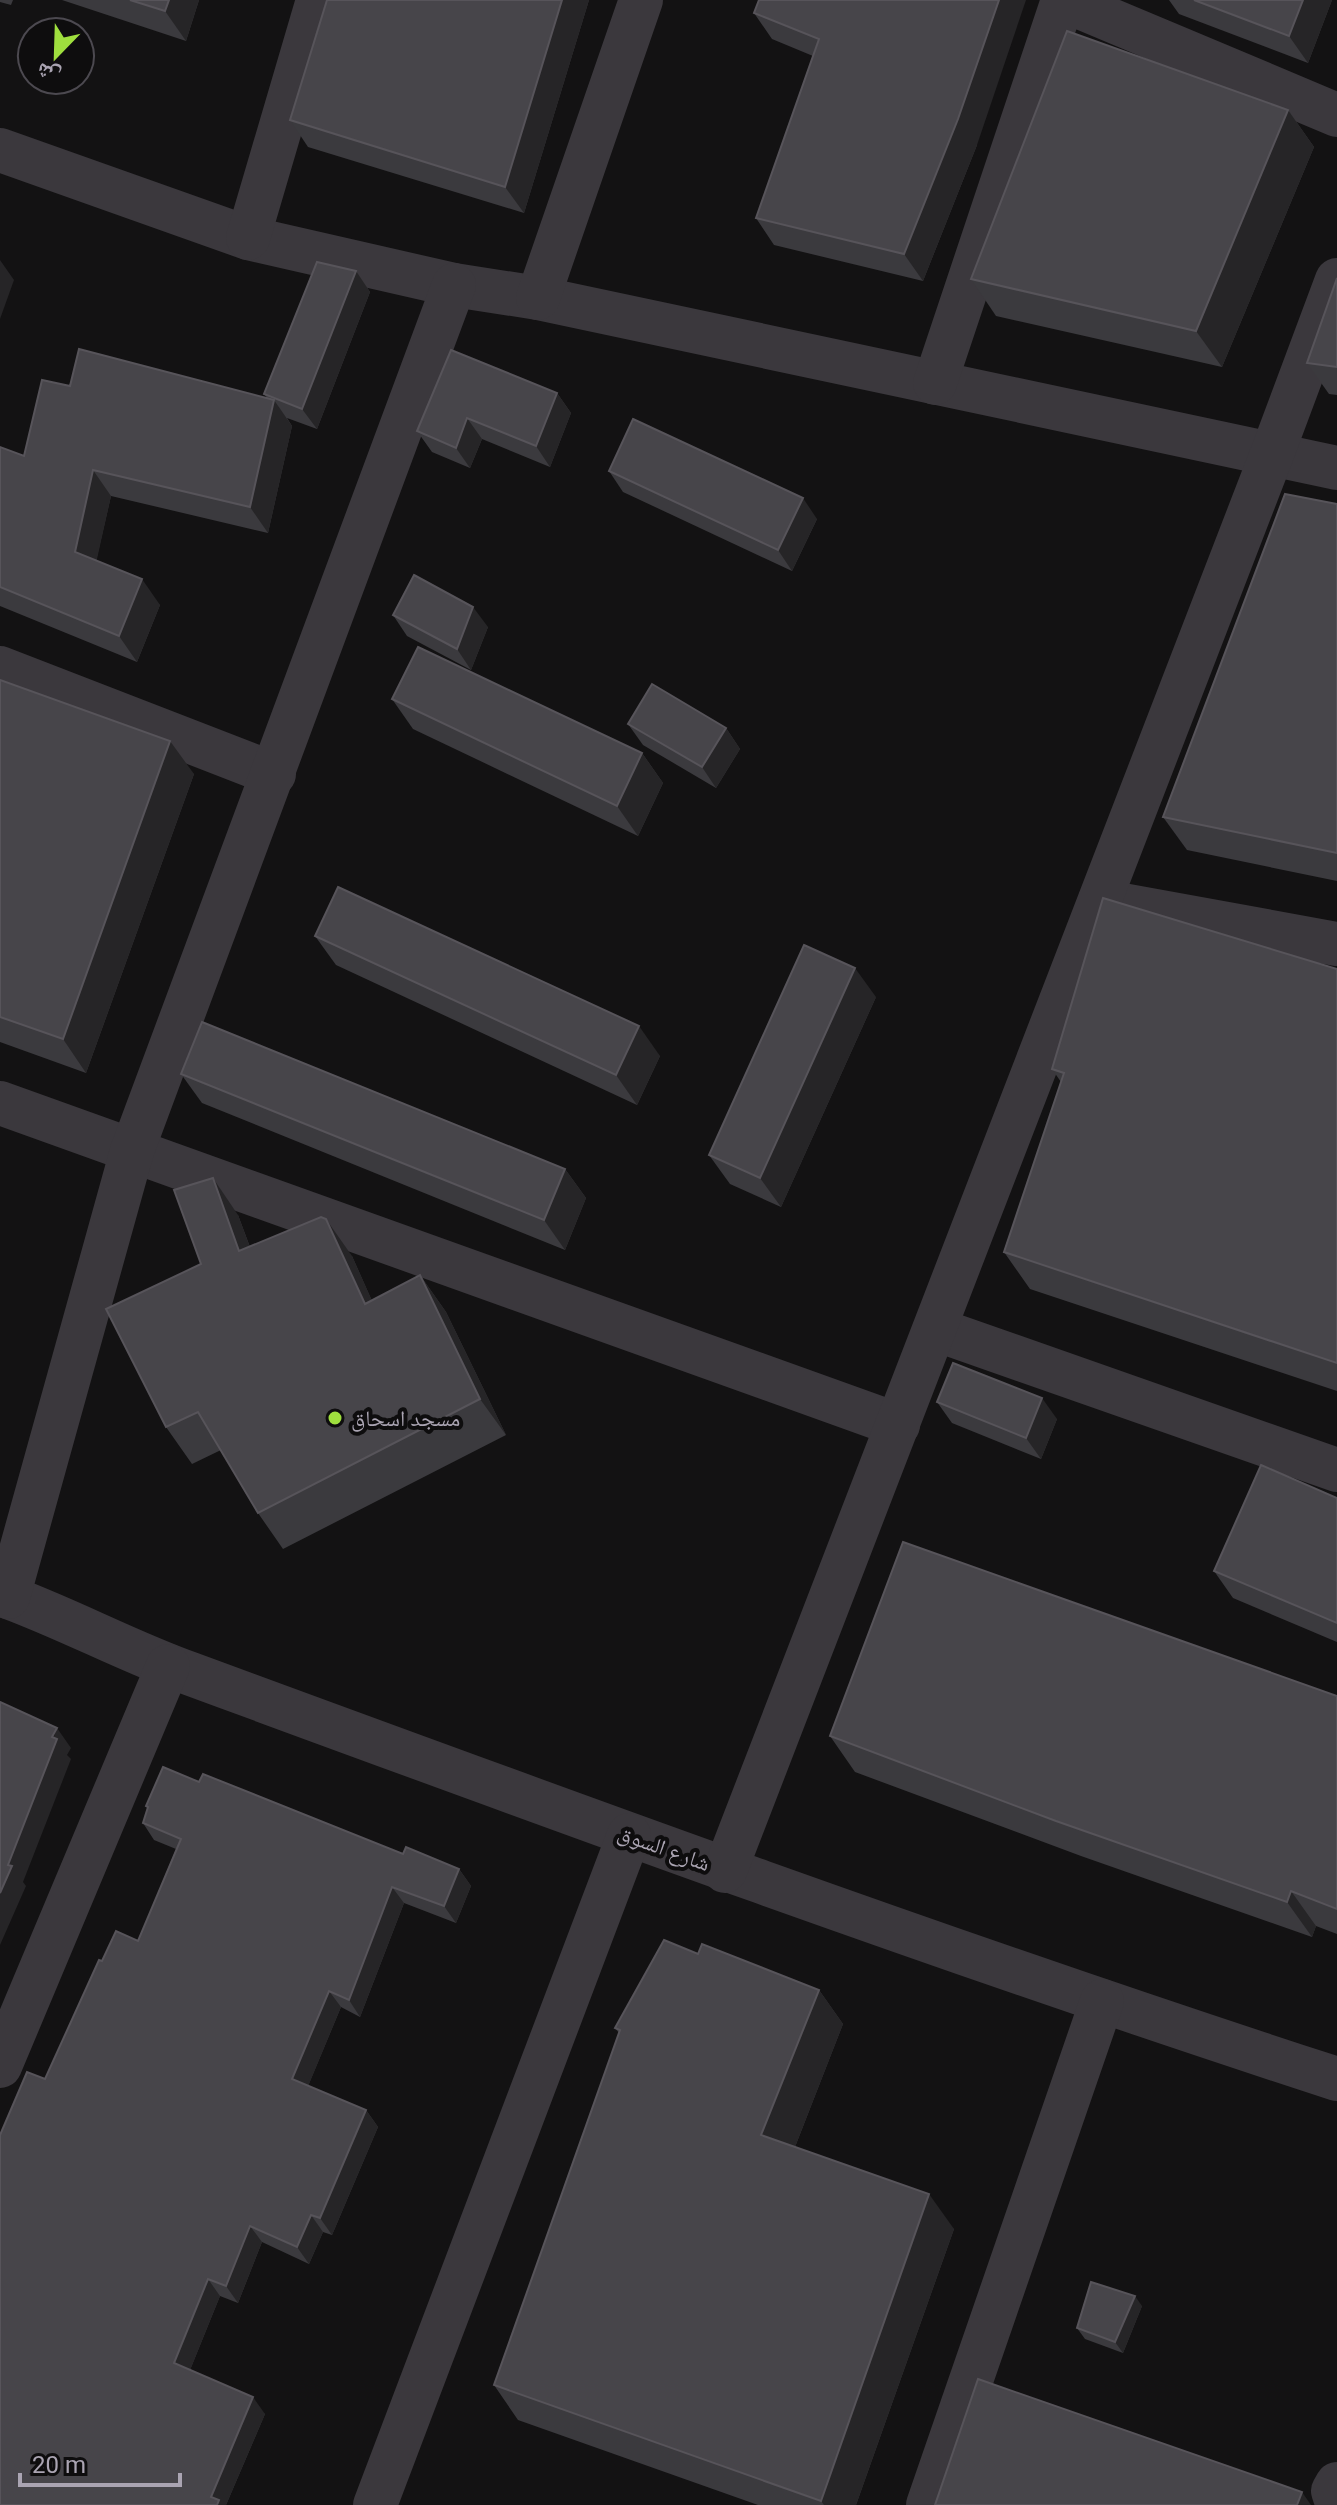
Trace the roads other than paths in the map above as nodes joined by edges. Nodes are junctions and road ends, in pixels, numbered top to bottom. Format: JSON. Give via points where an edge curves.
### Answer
{"nodes":[{"id":1,"x":318,"y":0,"type":"edge"},
{"id":2,"x":641,"y":0,"type":"edge"},
{"id":3,"x":1337,"y":115,"type":"edge"},
{"id":4,"x":0,"y":150,"type":"edge"},
{"id":5,"x":248,"y":238,"type":"junction"},
{"id":6,"x":1337,"y":280,"type":"edge"},
{"id":7,"x":454,"y":285,"type":"junction"},
{"id":8,"x":538,"y":298,"type":"junction"},
{"id":9,"x":935,"y":383,"type":"junction"},
{"id":10,"x":1272,"y":454,"type":"junction"},
{"id":11,"x":1337,"y":468,"type":"edge"},
{"id":12,"x":0,"y":668,"type":"edge"},
{"id":13,"x":274,"y":774,"type":"junction"},
{"id":14,"x":1100,"y":901,"type":"junction"},
{"id":15,"x":1337,"y":944,"type":"edge"},
{"id":16,"x":0,"y":1103,"type":"edge"},
{"id":17,"x":132,"y":1151,"type":"junction"},
{"id":18,"x":935,"y":1329,"type":"junction"},
{"id":19,"x":898,"y":1425,"type":"junction"},
{"id":20,"x":1337,"y":1470,"type":"edge"},
{"id":21,"x":4,"y":1596,"type":"edge"},
{"id":22,"x":168,"y":1666,"type":"junction"},
{"id":23,"x":629,"y":1835,"type":"junction"},
{"id":24,"x":725,"y":1871,"type":"junction"},
{"id":25,"x":1102,"y":2001,"type":"junction"},
{"id":26,"x":0,"y":2066,"type":"edge"},
{"id":27,"x":1337,"y":2079,"type":"edge"},
{"id":28,"x":1337,"y":2484,"type":"edge"},
{"id":29,"x":1337,"y":2503,"type":"edge"},
{"id":30,"x":375,"y":2505,"type":"edge"},
{"id":31,"x":928,"y":2505,"type":"edge"}],
"edges":[{"from":1,"to":5,"type":"street"},
{"from":2,"to":8,"type":"street"},
{"from":3,"to":9,"type":"street","via":[[1063,0]]},
{"from":4,"to":5,"type":"street"},
{"from":5,"to":7,"type":"street"},
{"from":6,"to":10,"type":"street"},
{"from":7,"to":8,"type":"street"},
{"from":7,"to":13,"type":"street"},
{"from":8,"to":9,"type":"street"},
{"from":9,"to":10,"type":"street"},
{"from":10,"to":11,"type":"street"},
{"from":10,"to":14,"type":"street"},
{"from":12,"to":13,"type":"street"},
{"from":13,"to":17,"type":"street"},
{"from":14,"to":15,"type":"street"},
{"from":14,"to":18,"type":"street"},
{"from":16,"to":17,"type":"street"},
{"from":17,"to":19,"type":"street"},
{"from":17,"to":21,"type":"street"},
{"from":18,"to":19,"type":"street"},
{"from":18,"to":20,"type":"street"},
{"from":19,"to":24,"type":"street"},
{"from":21,"to":22,"type":"street","name":"شارع السوق"},
{"from":22,"to":23,"type":"street","name":"شارع السوق"},
{"from":22,"to":26,"type":"street"},
{"from":23,"to":24,"type":"street","name":"شارع السوق"},
{"from":23,"to":30,"type":"street"},
{"from":24,"to":25,"type":"street","name":"شارع السوق"},
{"from":25,"to":27,"type":"street","name":"شارع السوق"},
{"from":25,"to":31,"type":"street"},
{"from":28,"to":29,"type":"street"}]}
